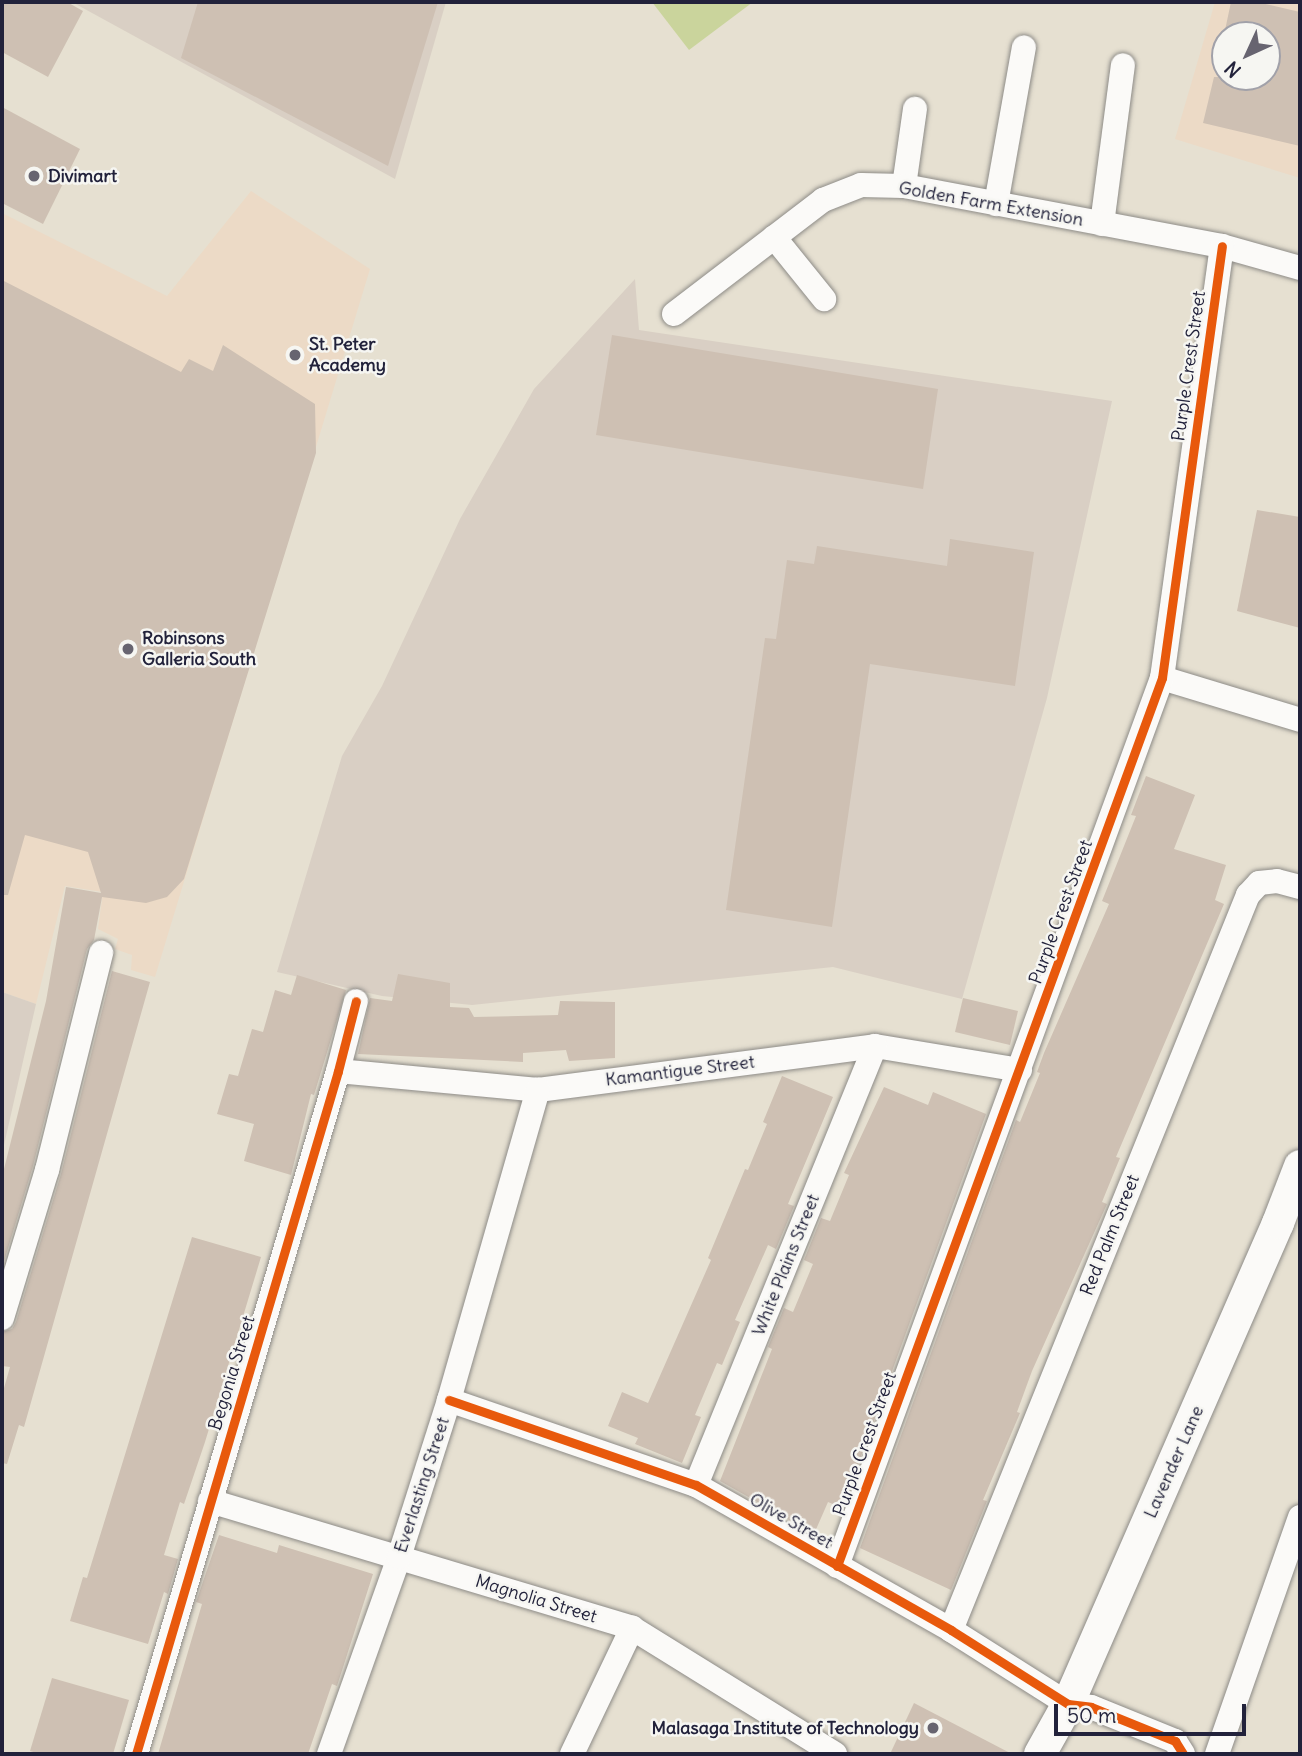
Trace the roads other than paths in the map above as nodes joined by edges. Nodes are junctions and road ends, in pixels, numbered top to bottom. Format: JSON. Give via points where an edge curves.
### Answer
{"nodes":[{"id":1,"x":1024,"y":47,"type":"dead end"},
{"id":2,"x":1123,"y":65,"type":"dead end"},
{"id":3,"x":915,"y":109,"type":"dead end"},
{"id":4,"x":904,"y":186,"type":"junction"},
{"id":5,"x":996,"y":204,"type":"junction"},
{"id":6,"x":1102,"y":224,"type":"junction"},
{"id":7,"x":774,"y":237,"type":"junction"},
{"id":8,"x":1222,"y":246,"type":"junction"},
{"id":9,"x":1300,"y":268,"type":"edge"},
{"id":10,"x":824,"y":299,"type":"dead end"},
{"id":11,"x":674,"y":314,"type":"dead end"},
{"id":12,"x":1162,"y":678,"type":"junction"},
{"id":13,"x":1300,"y":720,"type":"edge"},
{"id":14,"x":1300,"y":887,"type":"edge"},
{"id":15,"x":101,"y":953,"type":"dead end"},
{"id":16,"x":356,"y":1001,"type":"dead end"},
{"id":17,"x":876,"y":1046,"type":"junction"},
{"id":18,"x":1020,"y":1070,"type":"junction"},
{"id":19,"x":338,"y":1071,"type":"junction"},
{"id":20,"x":538,"y":1090,"type":"junction"},
{"id":21,"x":1300,"y":1166,"type":"edge"},
{"id":22,"x":2,"y":1318,"type":"edge"},
{"id":23,"x":449,"y":1401,"type":"junction"},
{"id":24,"x":696,"y":1485,"type":"junction"},
{"id":25,"x":210,"y":1501,"type":"junction"},
{"id":26,"x":1300,"y":1517,"type":"edge"},
{"id":27,"x":399,"y":1557,"type":"junction"},
{"id":28,"x":837,"y":1566,"type":"junction"},
{"id":29,"x":632,"y":1628,"type":"junction"},
{"id":30,"x":951,"y":1630,"type":"junction"},
{"id":31,"x":1068,"y":1704,"type":"junction"},
{"id":32,"x":1179,"y":1748,"type":"edge"},
{"id":33,"x":136,"y":1754,"type":"edge"},
{"id":34,"x":329,"y":1754,"type":"edge"},
{"id":35,"x":572,"y":1754,"type":"edge"},
{"id":36,"x":835,"y":1754,"type":"edge"},
{"id":37,"x":1040,"y":1754,"type":"edge"},
{"id":38,"x":1217,"y":1754,"type":"edge"}],
"edges":[{"from":1,"to":5,"type":"street"},
{"from":2,"to":6,"type":"street"},
{"from":3,"to":4,"type":"street"},
{"from":4,"to":5,"type":"street","name":"Golden Farm Extension"},
{"from":4,"to":7,"type":"street","name":"Golden Farm Extension","via":[[861,185],[823,200]]},
{"from":5,"to":6,"type":"street","name":"Golden Farm Extension"},
{"from":6,"to":8,"type":"street","name":"Golden Farm Extension"},
{"from":7,"to":10,"type":"street"},
{"from":7,"to":11,"type":"street","name":"Golden Farm Extension"},
{"from":8,"to":9,"type":"street","name":"Golden Farm Extension"},
{"from":8,"to":12,"type":"street","name":"Purple Crest Street"},
{"from":12,"to":13,"type":"street"},
{"from":12,"to":18,"type":"street","name":"Purple Crest Street"},
{"from":14,"to":30,"type":"street","name":"Red Palm Street","via":[[1277,881],[1259,883],[1248,895]]},
{"from":15,"to":22,"type":"street","via":[[47,1170]]},
{"from":16,"to":19,"type":"street","name":"Begonia Street"},
{"from":17,"to":18,"type":"street","name":"Kamantigue Street"},
{"from":17,"to":20,"type":"street","name":"Kamantigue Street"},
{"from":17,"to":24,"type":"street","name":"White Plains Street"},
{"from":18,"to":28,"type":"street","name":"Purple Crest Street"},
{"from":19,"to":20,"type":"street","name":"Kamantigue Street"},
{"from":19,"to":25,"type":"street","name":"Begonia Street"},
{"from":20,"to":23,"type":"street","name":"Everlasting Street"},
{"from":21,"to":31,"type":"street","name":"Lavender Lane"},
{"from":23,"to":24,"type":"street","name":"Olive Street"},
{"from":23,"to":27,"type":"street","name":"Everlasting Street"},
{"from":24,"to":28,"type":"street","name":"Olive Street"},
{"from":25,"to":27,"type":"street","name":"Magnolia Street"},
{"from":25,"to":33,"type":"street","name":"Begonia Street"},
{"from":26,"to":38,"type":"street"},
{"from":27,"to":29,"type":"street","name":"Magnolia Street"},
{"from":27,"to":34,"type":"street","name":"Everlasting Street"},
{"from":28,"to":30,"type":"street","name":"Olive Street"},
{"from":29,"to":35,"type":"street"},
{"from":29,"to":36,"type":"street","name":"Magnolia Street"},
{"from":30,"to":31,"type":"street","name":"Olive Street"},
{"from":31,"to":32,"type":"street","name":"Olive Street","via":[[1091,1707]]},
{"from":31,"to":37,"type":"street","name":"Lavender Lane"}]}
